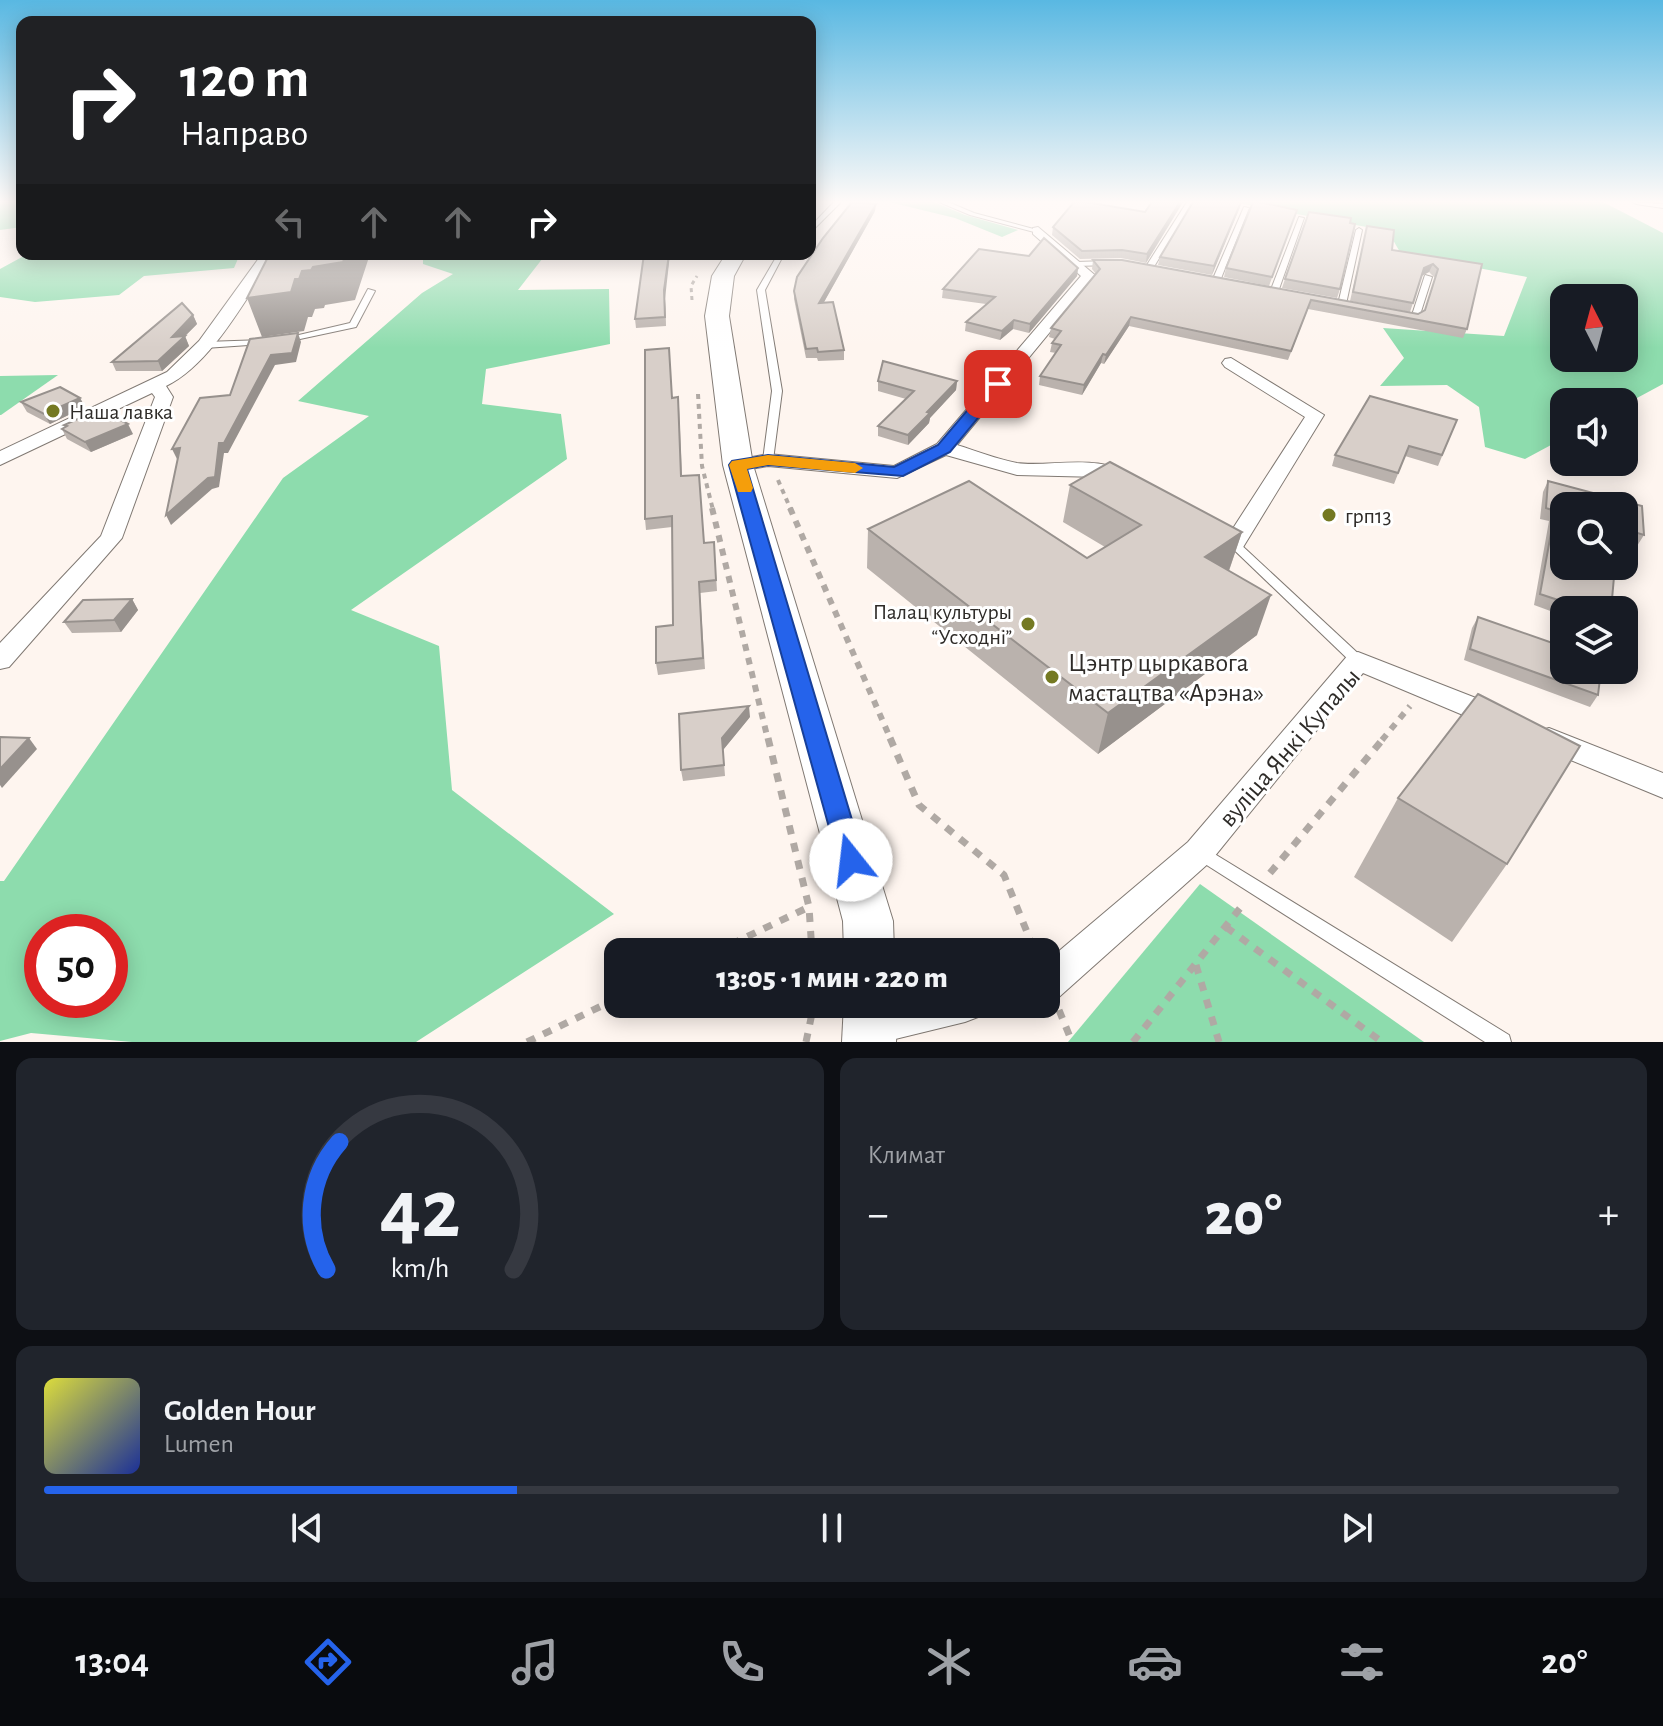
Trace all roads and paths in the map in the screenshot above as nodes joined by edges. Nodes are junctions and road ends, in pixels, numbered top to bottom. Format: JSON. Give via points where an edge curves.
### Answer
{"nodes":[{"id":1,"x":1061,"y":251,"type":"edge"},
{"id":2,"x":1160,"y":251,"type":"edge"},
{"id":3,"x":1228,"y":251,"type":"edge"},
{"id":4,"x":1289,"y":251,"type":"edge"},
{"id":5,"x":1354,"y":251,"type":"edge"},
{"id":6,"x":265,"y":260,"type":"edge"},
{"id":7,"x":719,"y":260,"type":"edge"},
{"id":8,"x":720,"y":260,"type":"edge"},
{"id":9,"x":778,"y":260,"type":"edge"},
{"id":10,"x":1121,"y":263,"type":"edge"},
{"id":11,"x":1076,"y":264,"type":"junction"},
{"id":12,"x":1135,"y":265,"type":"edge"},
{"id":13,"x":1149,"y":268,"type":"junction"},
{"id":14,"x":1162,"y":270,"type":"edge"},
{"id":15,"x":1428,"y":277,"type":"edge"},
{"id":16,"x":1203,"y":278,"type":"edge"},
{"id":17,"x":1216,"y":281,"type":"junction"},
{"id":18,"x":1230,"y":283,"type":"edge"},
{"id":19,"x":1259,"y":289,"type":"edge"},
{"id":20,"x":371,"y":291,"type":"dead end"},
{"id":21,"x":1274,"y":292,"type":"junction"},
{"id":22,"x":1287,"y":294,"type":"edge"},
{"id":23,"x":1328,"y":302,"type":"edge"},
{"id":24,"x":1342,"y":304,"type":"junction"},
{"id":25,"x":1356,"y":307,"type":"edge"},
{"id":26,"x":1401,"y":315,"type":"edge"},
{"id":27,"x":693,"y":316,"type":"dead end"},
{"id":28,"x":282,"y":341,"type":"edge"},
{"id":29,"x":267,"y":342,"type":"edge"},
{"id":30,"x":205,"y":345,"type":"junction"},
{"id":31,"x":1231,"y":363,"type":"dead end"},
{"id":32,"x":157,"y":386,"type":"junction"},
{"id":33,"x":698,"y":391,"type":"dead end"},
{"id":34,"x":944,"y":448,"type":"junction"},
{"id":35,"x":0,"y":459,"type":"edge"},
{"id":36,"x":753,"y":463,"type":"junction"},
{"id":37,"x":1143,"y":493,"type":"edge"},
{"id":38,"x":1208,"y":530,"type":"edge"},
{"id":39,"x":1234,"y":544,"type":"junction"},
{"id":40,"x":0,"y":660,"type":"edge"},
{"id":41,"x":1358,"y":661,"type":"junction"},
{"id":42,"x":1425,"y":689,"type":"junction"},
{"id":43,"x":1663,"y":786,"type":"edge"},
{"id":44,"x":1199,"y":852,"type":"junction"},
{"id":45,"x":1257,"y":888,"type":"junction"},
{"id":46,"x":809,"y":907,"type":"junction"},
{"id":47,"x":1226,"y":927,"type":"junction"},
{"id":48,"x":744,"y":938,"type":"edge"},
{"id":49,"x":811,"y":938,"type":"edge"},
{"id":50,"x":869,"y":938,"type":"edge"},
{"id":51,"x":1029,"y":938,"type":"edge"},
{"id":52,"x":1196,"y":964,"type":"junction"},
{"id":53,"x":1060,"y":973,"type":"edge"},
{"id":54,"x":604,"y":1005,"type":"edge"},
{"id":55,"x":811,"y":1018,"type":"edge"},
{"id":56,"x":899,"y":1018,"type":"edge"},
{"id":57,"x":871,"y":1024,"type":"edge"},
{"id":58,"x":527,"y":1042,"type":"edge"},
{"id":59,"x":806,"y":1042,"type":"edge"},
{"id":60,"x":1133,"y":1042,"type":"edge"},
{"id":61,"x":1219,"y":1042,"type":"edge"},
{"id":62,"x":1382,"y":1042,"type":"edge"},
{"id":63,"x":1502,"y":1042,"type":"edge"}],
"edges":[{"from":1,"to":11,"type":"street"},
{"from":2,"to":13,"type":"lane"},
{"from":3,"to":17,"type":"lane"},
{"from":4,"to":21,"type":"lane"},
{"from":5,"to":24,"type":"lane"},
{"from":6,"to":30,"type":"street"},
{"from":7,"to":27,"type":"path","via":[[691,286]]},
{"from":8,"to":36,"type":"main road","via":[[717,316]]},
{"from":9,"to":36,"type":"lane","via":[[761,290],[777,391]]},
{"from":10,"to":11,"type":"lane"},
{"from":11,"to":34,"type":"street","via":[[1089,276]]},
{"from":12,"to":13,"type":"lane"},
{"from":13,"to":14,"type":"lane"},
{"from":15,"to":26,"type":"lane","via":[[1415,318]]},
{"from":16,"to":17,"type":"lane"},
{"from":17,"to":18,"type":"lane"},
{"from":19,"to":21,"type":"lane"},
{"from":20,"to":28,"type":"lane","via":[[353,325]]},
{"from":21,"to":22,"type":"lane"},
{"from":23,"to":24,"type":"lane"},
{"from":24,"to":25,"type":"lane"},
{"from":29,"to":30,"type":"lane"},
{"from":30,"to":32,"type":"street"},
{"from":31,"to":39,"type":"street","via":[[1315,415]]},
{"from":32,"to":35,"type":"street"},
{"from":32,"to":40,"type":"street","via":[[164,397],[111,538]]},
{"from":33,"to":46,"type":"path","via":[[702,466]]},
{"from":34,"to":36,"type":"street","via":[[897,472]]},
{"from":34,"to":37,"type":"street","via":[[1017,469],[1104,471]]},
{"from":36,"to":50,"type":"main road"},
{"from":36,"to":51,"type":"path","via":[[835,605],[919,805],[1004,875]]},
{"from":38,"to":39,"type":"street"},
{"from":39,"to":41,"type":"lane"},
{"from":41,"to":42,"type":"street","name":"вуліца Янкі Купалы"},
{"from":41,"to":44,"type":"street","name":"вуліца Янкі Купалы"},
{"from":42,"to":43,"type":"street","name":"вуліца Янкі Купалы"},
{"from":42,"to":45,"type":"path"},
{"from":44,"to":45,"type":"lane"},
{"from":44,"to":53,"type":"street","name":"вуліца Янкі Купалы"},
{"from":45,"to":47,"type":"path"},
{"from":45,"to":63,"type":"lane"},
{"from":46,"to":48,"type":"path"},
{"from":46,"to":49,"type":"path"},
{"from":47,"to":52,"type":"path"},
{"from":47,"to":62,"type":"path"},
{"from":52,"to":60,"type":"path"},
{"from":52,"to":61,"type":"path"},
{"from":54,"to":58,"type":"path"},
{"from":55,"to":59,"type":"path"},
{"from":56,"to":57,"type":"street"}]}
